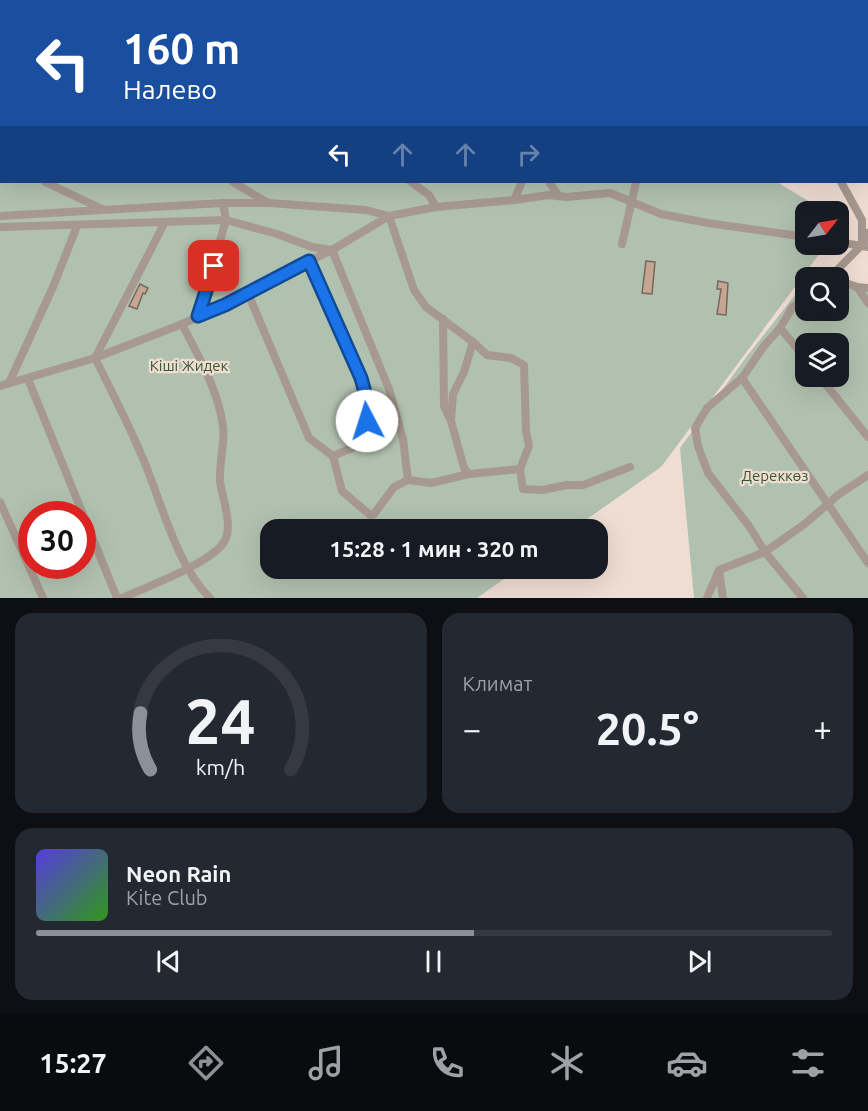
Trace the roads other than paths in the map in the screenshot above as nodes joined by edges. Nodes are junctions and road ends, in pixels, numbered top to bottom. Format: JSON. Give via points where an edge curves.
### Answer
{"nodes":[{"id":1,"x":47,"y":183,"type":"edge"},
{"id":2,"x":235,"y":183,"type":"edge"},
{"id":3,"x":412,"y":183,"type":"edge"},
{"id":4,"x":522,"y":183,"type":"edge"},
{"id":5,"x":550,"y":183,"type":"edge"},
{"id":6,"x":629,"y":183,"type":"edge"},
{"id":7,"x":636,"y":183,"type":"edge"},
{"id":8,"x":842,"y":183,"type":"edge"},
{"id":9,"x":558,"y":196,"type":"junction"},
{"id":10,"x":514,"y":201,"type":"junction"},
{"id":11,"x":631,"y":202,"type":"junction"},
{"id":12,"x":223,"y":203,"type":"junction"},
{"id":13,"x":268,"y":203,"type":"junction"},
{"id":14,"x":436,"y":207,"type":"junction"},
{"id":15,"x":105,"y":210,"type":"junction"},
{"id":16,"x":0,"y":216,"type":"edge"},
{"id":17,"x":389,"y":216,"type":"junction"},
{"id":18,"x":226,"y":220,"type":"junction"},
{"id":19,"x":165,"y":222,"type":"junction"},
{"id":20,"x":77,"y":226,"type":"junction"},
{"id":21,"x":0,"y":227,"type":"edge"},
{"id":22,"x":868,"y":233,"type":"edge"},
{"id":23,"x":795,"y":235,"type":"edge"},
{"id":24,"x":622,"y":244,"type":"dead end"},
{"id":25,"x":849,"y":244,"type":"edge"},
{"id":26,"x":865,"y":246,"type":"edge"},
{"id":27,"x":332,"y":250,"type":"junction"},
{"id":28,"x":309,"y":261,"type":"junction"},
{"id":29,"x":841,"y":267,"type":"edge"},
{"id":30,"x":849,"y":283,"type":"edge"},
{"id":31,"x":857,"y":286,"type":"junction"},
{"id":32,"x":868,"y":288,"type":"edge"},
{"id":33,"x":247,"y":291,"type":"junction"},
{"id":34,"x":868,"y":303,"type":"edge"},
{"id":35,"x":795,"y":306,"type":"edge"},
{"id":36,"x":198,"y":316,"type":"junction"},
{"id":37,"x":443,"y":319,"type":"junction"},
{"id":38,"x":182,"y":324,"type":"junction"},
{"id":39,"x":780,"y":328,"type":"junction"},
{"id":40,"x":473,"y":342,"type":"junction"},
{"id":41,"x":795,"y":346,"type":"edge"},
{"id":42,"x":95,"y":358,"type":"junction"},
{"id":43,"x":742,"y":378,"type":"junction"},
{"id":44,"x":28,"y":379,"type":"junction"},
{"id":45,"x":9,"y":383,"type":"junction"},
{"id":46,"x":0,"y":386,"type":"edge"},
{"id":47,"x":828,"y":387,"type":"edge"},
{"id":48,"x":451,"y":421,"type":"junction"},
{"id":49,"x":868,"y":437,"type":"edge"},
{"id":50,"x":333,"y":456,"type":"junction"},
{"id":51,"x":630,"y":467,"type":"dead end"},
{"id":52,"x":520,"y":469,"type":"junction"},
{"id":53,"x":469,"y":474,"type":"junction"},
{"id":54,"x":868,"y":475,"type":"edge"},
{"id":55,"x":408,"y":480,"type":"junction"},
{"id":56,"x":0,"y":502,"type":"edge"},
{"id":57,"x":828,"y":504,"type":"junction"},
{"id":58,"x":765,"y":552,"type":"junction"},
{"id":59,"x":868,"y":563,"type":"edge"},
{"id":60,"x":187,"y":568,"type":"junction"},
{"id":61,"x":718,"y":570,"type":"junction"},
{"id":62,"x":43,"y":598,"type":"edge"},
{"id":63,"x":117,"y":598,"type":"edge"},
{"id":64,"x":122,"y":598,"type":"edge"},
{"id":65,"x":210,"y":598,"type":"edge"},
{"id":66,"x":707,"y":598,"type":"edge"},
{"id":67,"x":723,"y":598,"type":"edge"},
{"id":68,"x":802,"y":598,"type":"edge"}],
"edges":[{"from":1,"to":15,"type":"street"},
{"from":2,"to":13,"type":"street"},
{"from":3,"to":14,"type":"street","via":[[429,195]]},
{"from":4,"to":10,"type":"street"},
{"from":5,"to":9,"type":"street"},
{"from":6,"to":11,"type":"street"},
{"from":7,"to":11,"type":"street"},
{"from":8,"to":26,"type":"street","via":[[862,220]]},
{"from":9,"to":10,"type":"street"},
{"from":9,"to":11,"type":"street","via":[[610,194]]},
{"from":10,"to":14,"type":"street"},
{"from":11,"to":23,"type":"street","via":[[661,214]]},
{"from":11,"to":24,"type":"street"},
{"from":12,"to":13,"type":"street"},
{"from":12,"to":15,"type":"street"},
{"from":12,"to":18,"type":"street"},
{"from":13,"to":17,"type":"street","via":[[366,210]]},
{"from":14,"to":17,"type":"street"},
{"from":15,"to":16,"type":"street"},
{"from":17,"to":27,"type":"street"},
{"from":17,"to":37,"type":"street","via":[[414,290],[426,307]]},
{"from":18,"to":19,"type":"street"},
{"from":18,"to":27,"type":"street"},
{"from":18,"to":36,"type":"street"},
{"from":19,"to":20,"type":"street"},
{"from":19,"to":42,"type":"street"},
{"from":20,"to":21,"type":"street"},
{"from":20,"to":45,"type":"street"},
{"from":22,"to":26,"type":"street"},
{"from":25,"to":26,"type":"street"},
{"from":26,"to":29,"type":"street"},
{"from":27,"to":28,"type":"street"},
{"from":27,"to":55,"type":"street","via":[[389,389],[403,439]]},
{"from":28,"to":33,"type":"street"},
{"from":28,"to":50,"type":"street","via":[[361,378],[369,407],[366,435],[352,448]]},
{"from":30,"to":31,"type":"street"},
{"from":31,"to":32,"type":"street"},
{"from":31,"to":34,"type":"street"},
{"from":33,"to":36,"type":"street"},
{"from":33,"to":50,"type":"street","via":[[309,438]]},
{"from":35,"to":39,"type":"street"},
{"from":36,"to":38,"type":"street"},
{"from":37,"to":40,"type":"street"},
{"from":37,"to":48,"type":"street","via":[[444,406]]},
{"from":38,"to":42,"type":"street"},
{"from":38,"to":60,"type":"street","via":[[208,375],[219,409],[223,428],[220,481],[227,512],[226,539],[213,555]]},
{"from":39,"to":41,"type":"street"},
{"from":39,"to":43,"type":"street"},
{"from":40,"to":48,"type":"street","via":[[453,394]]},
{"from":40,"to":52,"type":"street","via":[[487,355],[524,364],[529,446]]},
{"from":42,"to":44,"type":"street"},
{"from":42,"to":60,"type":"street","via":[[141,453]]},
{"from":43,"to":57,"type":"street"},
{"from":43,"to":58,"type":"street","via":[[706,408],[695,428],[708,474]]},
{"from":44,"to":45,"type":"street"},
{"from":44,"to":63,"type":"street"},
{"from":45,"to":46,"type":"street"},
{"from":47,"to":49,"type":"street"},
{"from":48,"to":53,"type":"street"},
{"from":50,"to":55,"type":"street","via":[[342,491],[370,515],[394,487]]},
{"from":51,"to":52,"type":"street","via":[[584,485],[542,490],[523,489]]},
{"from":52,"to":53,"type":"street"},
{"from":53,"to":55,"type":"street","via":[[431,483]]},
{"from":54,"to":57,"type":"street"},
{"from":56,"to":62,"type":"street"},
{"from":57,"to":58,"type":"street"},
{"from":57,"to":59,"type":"street"},
{"from":58,"to":61,"type":"street"},
{"from":58,"to":68,"type":"street"},
{"from":60,"to":64,"type":"street"},
{"from":60,"to":65,"type":"street"},
{"from":61,"to":66,"type":"street"},
{"from":61,"to":67,"type":"street"}]}
